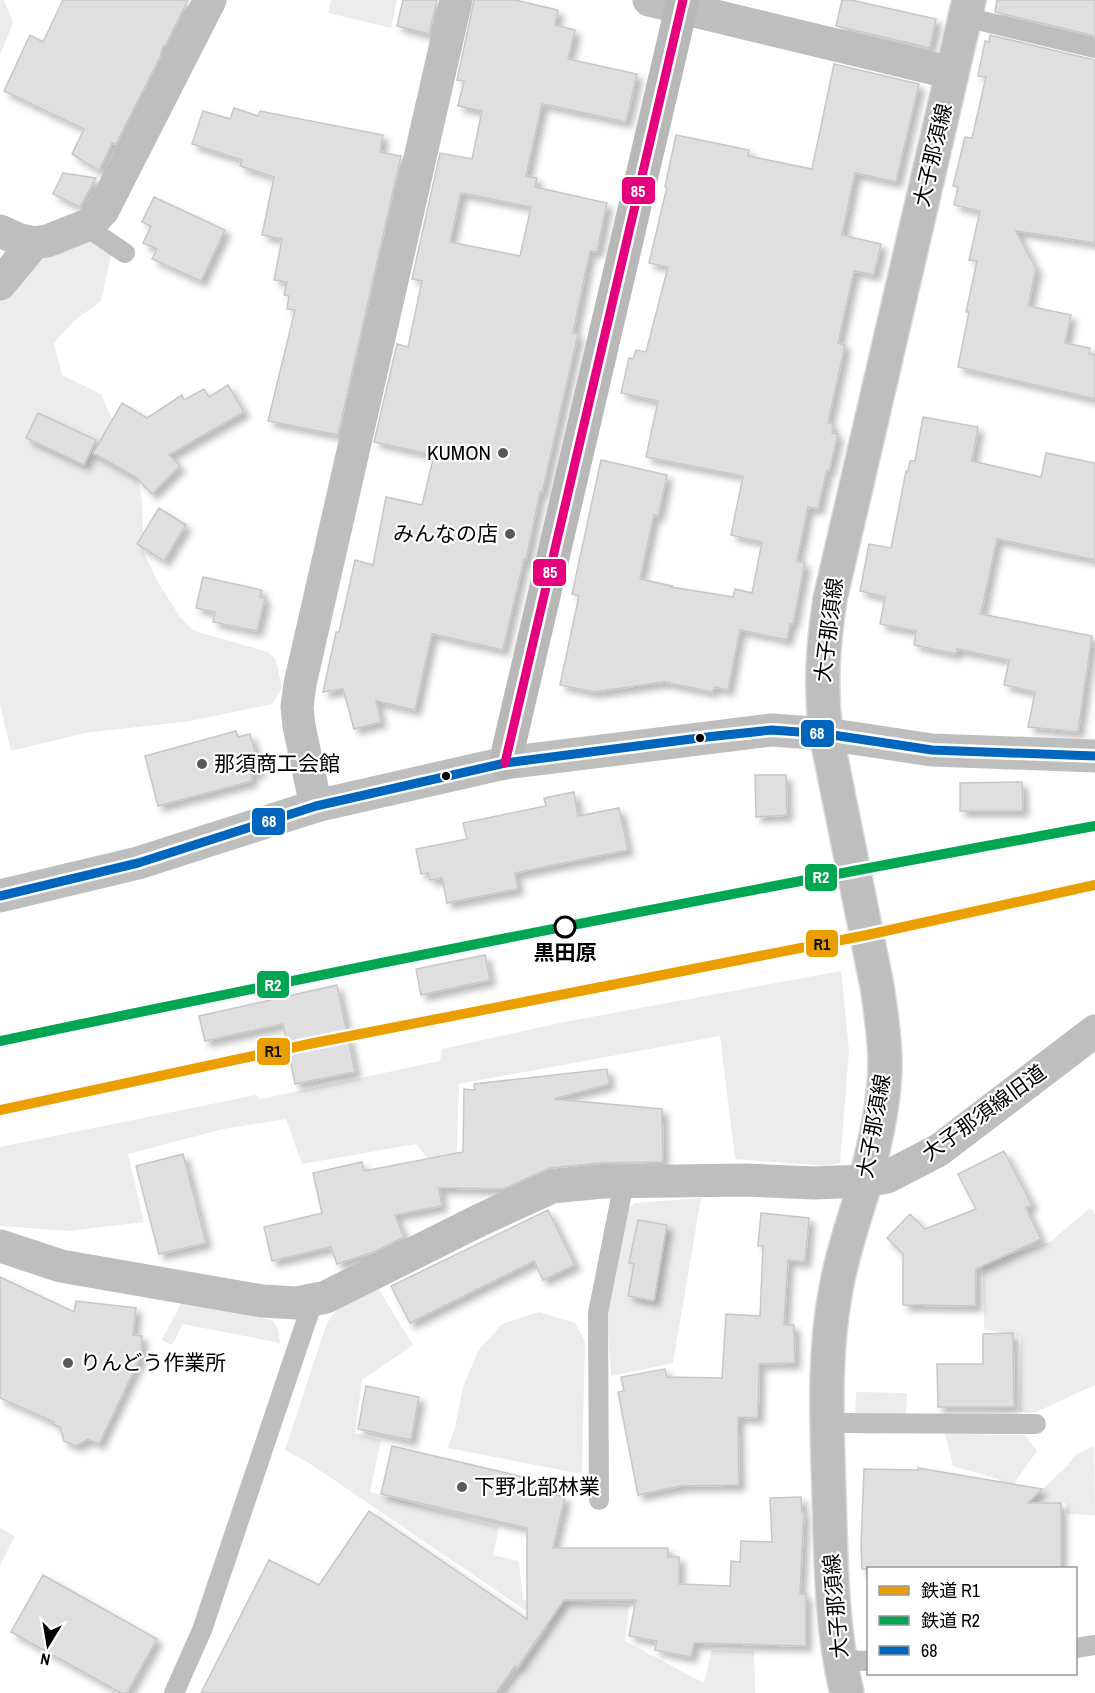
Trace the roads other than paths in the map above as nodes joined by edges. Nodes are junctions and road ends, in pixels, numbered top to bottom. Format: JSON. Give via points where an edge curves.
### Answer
{"nodes":[{"id":1,"x":210,"y":0,"type":"edge"},
{"id":2,"x":456,"y":0,"type":"edge"},
{"id":3,"x":649,"y":0,"type":"edge"},
{"id":4,"x":682,"y":4,"type":"edge"},
{"id":5,"x":967,"y":9,"type":"edge"},
{"id":6,"x":1095,"y":48,"type":"edge"},
{"id":7,"x":952,"y":73,"type":"junction"},
{"id":8,"x":84,"y":226,"type":"junction"},
{"id":9,"x":0,"y":231,"type":"edge"},
{"id":10,"x":34,"y":243,"type":"junction"},
{"id":11,"x":125,"y":253,"type":"dead end"},
{"id":12,"x":0,"y":284,"type":"edge"},
{"id":13,"x":826,"y":734,"type":"junction"},
{"id":14,"x":1094,"y":748,"type":"edge"},
{"id":15,"x":505,"y":764,"type":"junction"},
{"id":16,"x":316,"y":806,"type":"junction"},
{"id":17,"x":0,"y":896,"type":"edge"},
{"id":18,"x":1095,"y":1031,"type":"edge"},
{"id":19,"x":865,"y":1181,"type":"junction"},
{"id":20,"x":624,"y":1182,"type":"junction"},
{"id":21,"x":0,"y":1246,"type":"edge"},
{"id":22,"x":313,"y":1301,"type":"junction"},
{"id":23,"x":827,"y":1423,"type":"junction"},
{"id":24,"x":1036,"y":1424,"type":"dead end"},
{"id":25,"x":599,"y":1500,"type":"dead end"},
{"id":26,"x":1095,"y":1645,"type":"edge"},
{"id":27,"x":1077,"y":1648,"type":"edge"},
{"id":28,"x":854,"y":1661,"type":"edge"},
{"id":29,"x":174,"y":1693,"type":"edge"},
{"id":30,"x":847,"y":1693,"type":"edge"}],
"edges":[{"from":1,"to":8,"type":"street","via":[[102,210]]},
{"from":2,"to":16,"type":"street","via":[[300,684],[299,726]]},
{"from":3,"to":4,"type":"street"},
{"from":4,"to":7,"type":"street"},
{"from":4,"to":15,"type":"main road"},
{"from":5,"to":6,"type":"lane"},
{"from":5,"to":7,"type":"street","name":"大子那須線"},
{"from":7,"to":13,"type":"street","name":"大子那須線","via":[[830,599],[823,639],[821,699]]},
{"from":8,"to":10,"type":"street"},
{"from":8,"to":11,"type":"lane"},
{"from":9,"to":10,"type":"street"},
{"from":10,"to":12,"type":"street"},
{"from":13,"to":14,"type":"street","via":[[932,750]]},
{"from":13,"to":15,"type":"street","via":[[772,730]]},
{"from":13,"to":19,"type":"street","name":"大子那須線","via":[[883,1027],[881,1104]]},
{"from":15,"to":16,"type":"street"},
{"from":16,"to":17,"type":"street","via":[[138,863]]},
{"from":18,"to":19,"type":"street","name":"大子那須線旧道","via":[[939,1150],[887,1177]]},
{"from":19,"to":20,"type":"street","name":"大子那須線旧道"},
{"from":19,"to":23,"type":"street","name":"大子那須線","via":[[835,1292]]},
{"from":20,"to":22,"type":"street","name":"大子那須線旧道","via":[[552,1187]]},
{"from":20,"to":25,"type":"lane","via":[[598,1313]]},
{"from":21,"to":22,"type":"street","name":"大子那須線旧道","via":[[61,1266],[262,1301]]},
{"from":22,"to":29,"type":"lane","via":[[202,1630]]},
{"from":23,"to":24,"type":"lane"},
{"from":23,"to":28,"type":"street","name":"大子那須線","via":[[831,1572]]},
{"from":26,"to":27,"type":"lane"},
{"from":28,"to":30,"type":"street","name":"大子那須線"}]}
